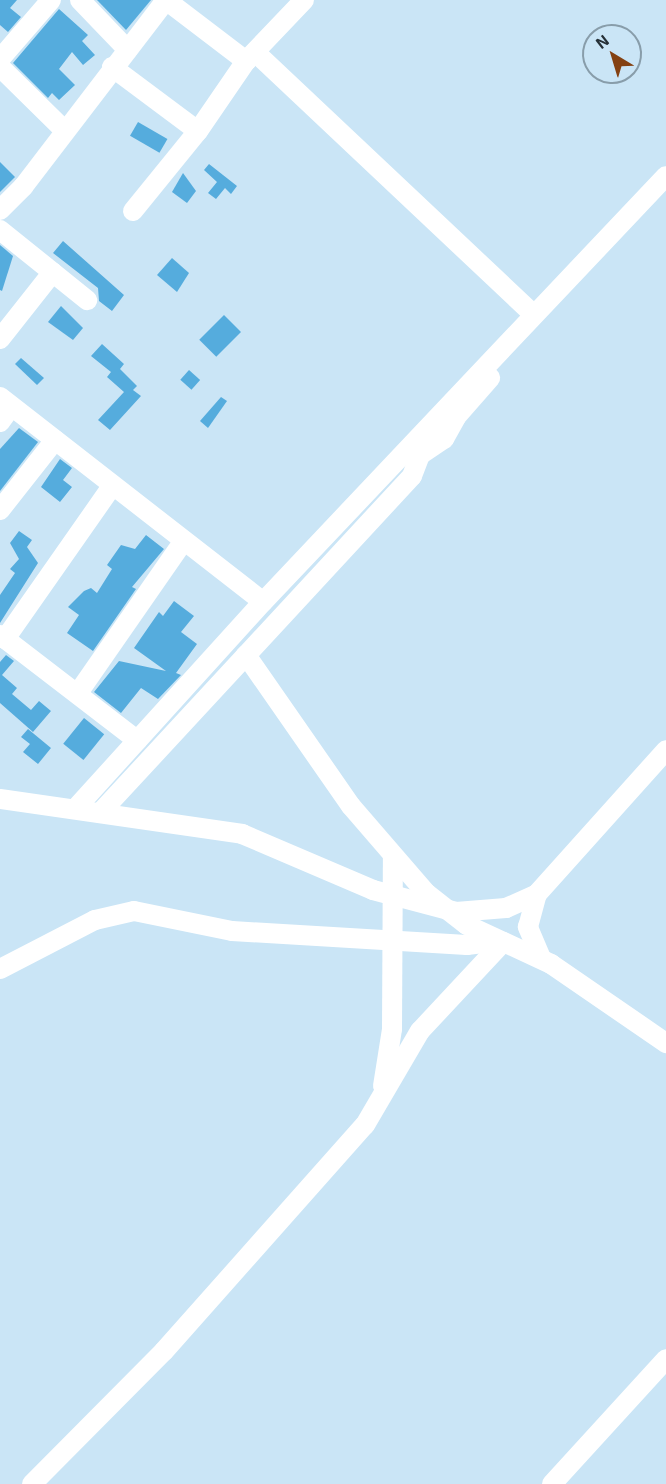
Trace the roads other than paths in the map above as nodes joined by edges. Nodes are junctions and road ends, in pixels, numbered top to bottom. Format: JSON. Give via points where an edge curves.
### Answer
{"nodes":[{"id":1,"x":51,"y":0,"type":"edge"},
{"id":2,"x":80,"y":0,"type":"edge"},
{"id":3,"x":166,"y":0,"type":"edge"},
{"id":4,"x":304,"y":0,"type":"edge"},
{"id":5,"x":128,"y":50,"type":"junction"},
{"id":6,"x":250,"y":56,"type":"junction"},
{"id":7,"x":112,"y":67,"type":"junction"},
{"id":8,"x":1,"y":68,"type":"edge"},
{"id":9,"x":64,"y":130,"type":"junction"},
{"id":10,"x":198,"y":130,"type":"junction"},
{"id":11,"x":666,"y":176,"type":"edge"},
{"id":12,"x":0,"y":210,"type":"edge"},
{"id":13,"x":133,"y":211,"type":"dead end"},
{"id":14,"x":0,"y":230,"type":"edge"},
{"id":15,"x":53,"y":272,"type":"junction"},
{"id":16,"x":87,"y":300,"type":"dead end"},
{"id":17,"x":533,"y":314,"type":"junction"},
{"id":18,"x":0,"y":339,"type":"edge"},
{"id":19,"x":487,"y":363,"type":"junction"},
{"id":20,"x":4,"y":409,"type":"edge"},
{"id":21,"x":56,"y":440,"type":"junction"},
{"id":22,"x":112,"y":486,"type":"junction"},
{"id":23,"x":0,"y":510,"type":"edge"},
{"id":24,"x":183,"y":542,"type":"junction"},
{"id":25,"x":263,"y":602,"type":"junction"},
{"id":26,"x":3,"y":637,"type":"edge"},
{"id":27,"x":246,"y":655,"type":"junction"},
{"id":28,"x":78,"y":693,"type":"junction"},
{"id":29,"x":137,"y":740,"type":"junction"},
{"id":30,"x":666,"y":750,"type":"edge"},
{"id":31,"x":0,"y":800,"type":"edge"},
{"id":32,"x":76,"y":808,"type":"junction"},
{"id":33,"x":100,"y":813,"type":"junction"},
{"id":34,"x":393,"y":858,"type":"junction"},
{"id":35,"x":537,"y":894,"type":"junction"},
{"id":36,"x":394,"y":897,"type":"junction"},
{"id":37,"x":443,"y":909,"type":"junction"},
{"id":38,"x":393,"y":939,"type":"junction"},
{"id":39,"x":501,"y":942,"type":"junction"},
{"id":40,"x":541,"y":958,"type":"junction"},
{"id":41,"x":0,"y":969,"type":"edge"},
{"id":42,"x":666,"y":1044,"type":"edge"},
{"id":43,"x":378,"y":1108,"type":"junction"},
{"id":44,"x":666,"y":1359,"type":"edge"},
{"id":45,"x":32,"y":1484,"type":"edge"},
{"id":46,"x":552,"y":1484,"type":"edge"}],
"edges":[{"from":1,"to":8,"type":"street"},
{"from":2,"to":5,"type":"street"},
{"from":3,"to":5,"type":"street"},
{"from":3,"to":6,"type":"street"},
{"from":4,"to":6,"type":"street"},
{"from":5,"to":7,"type":"street"},
{"from":6,"to":10,"type":"street"},
{"from":6,"to":17,"type":"street"},
{"from":7,"to":9,"type":"street"},
{"from":7,"to":10,"type":"street"},
{"from":8,"to":9,"type":"street"},
{"from":9,"to":12,"type":"street"},
{"from":10,"to":13,"type":"street"},
{"from":11,"to":17,"type":"street"},
{"from":14,"to":15,"type":"street"},
{"from":15,"to":16,"type":"street"},
{"from":15,"to":18,"type":"street"},
{"from":17,"to":19,"type":"street"},
{"from":19,"to":25,"type":"street"},
{"from":19,"to":27,"type":"street","via":[[491,376],[456,417],[444,439],[423,452],[412,476]]},
{"from":20,"to":21,"type":"street"},
{"from":21,"to":22,"type":"street"},
{"from":21,"to":23,"type":"street"},
{"from":22,"to":24,"type":"street"},
{"from":22,"to":26,"type":"street"},
{"from":24,"to":25,"type":"street"},
{"from":24,"to":28,"type":"street"},
{"from":25,"to":29,"type":"street"},
{"from":26,"to":28,"type":"street"},
{"from":27,"to":33,"type":"street"},
{"from":27,"to":34,"type":"street"},
{"from":28,"to":29,"type":"street"},
{"from":29,"to":32,"type":"street"},
{"from":30,"to":35,"type":"street"},
{"from":31,"to":32,"type":"street"},
{"from":32,"to":33,"type":"street"},
{"from":33,"to":36,"type":"street","via":[[243,834]]},
{"from":34,"to":36,"type":"street"},
{"from":34,"to":37,"type":"street"},
{"from":35,"to":37,"type":"street","via":[[490,912]]},
{"from":35,"to":40,"type":"street","via":[[528,927]]},
{"from":36,"to":37,"type":"street"},
{"from":36,"to":38,"type":"street"},
{"from":37,"to":39,"type":"street"},
{"from":38,"to":39,"type":"street","via":[[467,945]]},
{"from":38,"to":41,"type":"street","via":[[232,931],[134,911],[95,920]]},
{"from":38,"to":43,"type":"street","via":[[390,1045]]},
{"from":39,"to":40,"type":"street"},
{"from":39,"to":43,"type":"street","via":[[420,1031]]},
{"from":40,"to":42,"type":"street"},
{"from":43,"to":45,"type":"street","via":[[164,1351]]},
{"from":44,"to":46,"type":"street"}]}
